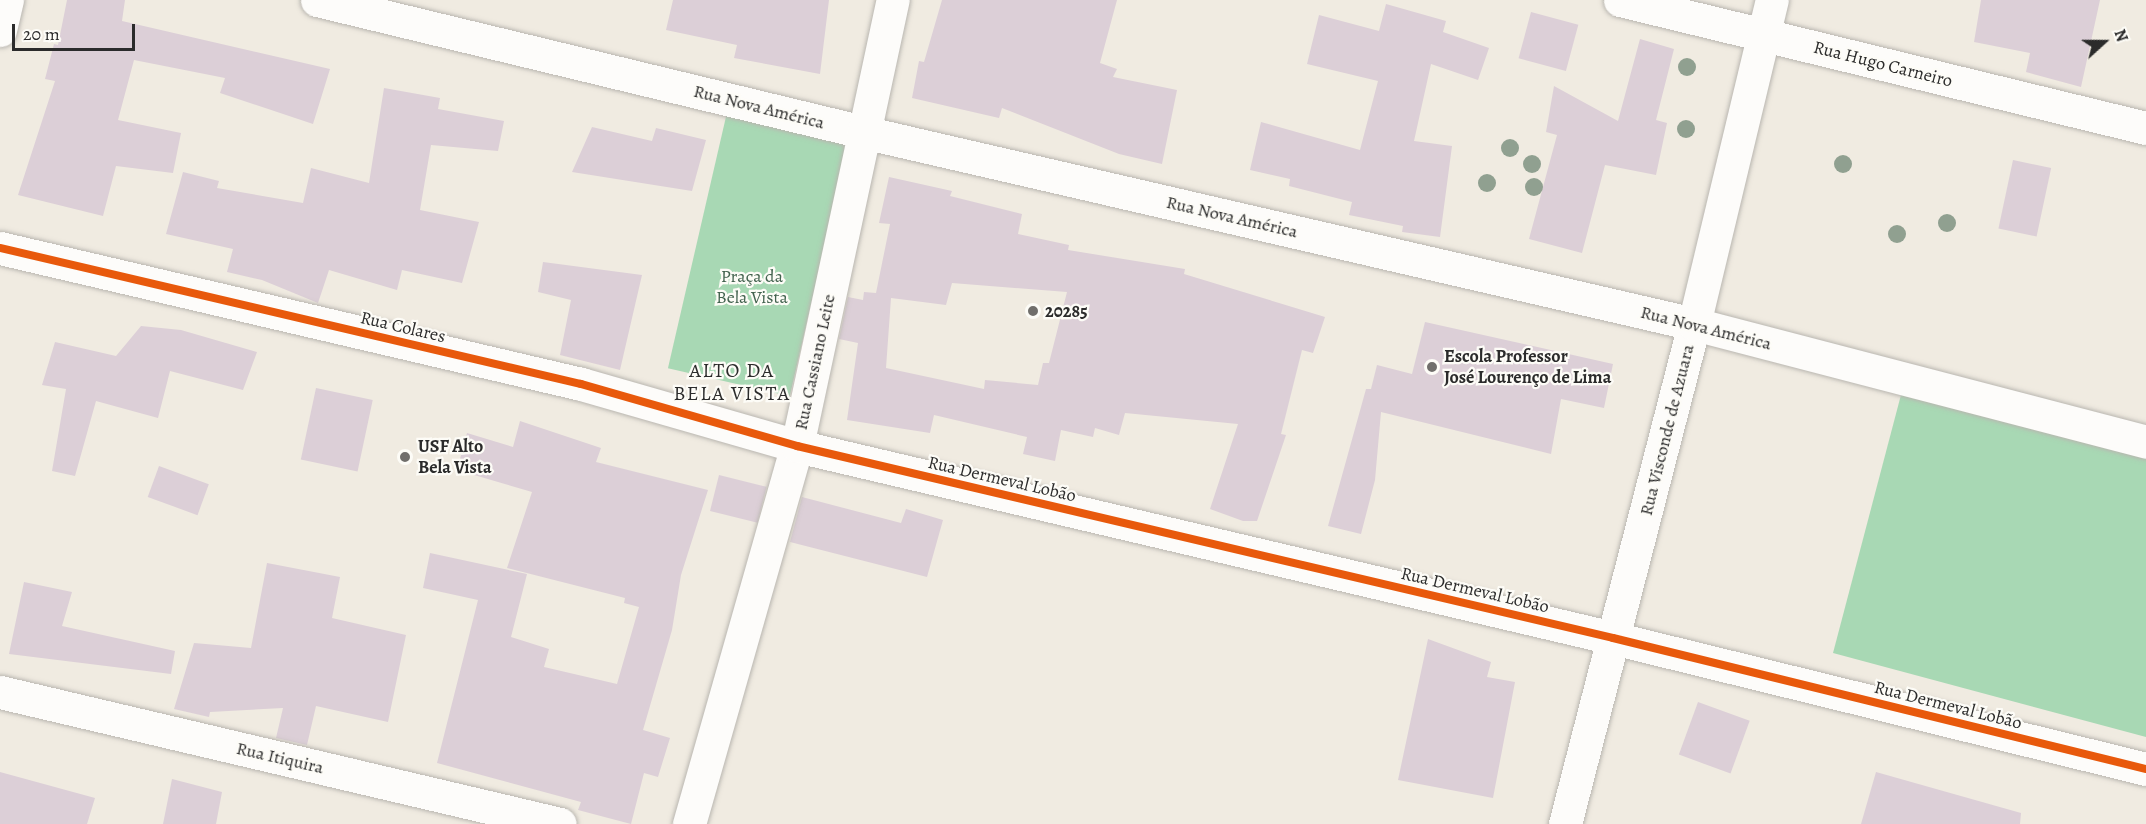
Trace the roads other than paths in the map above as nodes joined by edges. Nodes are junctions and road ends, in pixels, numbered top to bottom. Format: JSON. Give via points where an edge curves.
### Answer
{"nodes":[{"id":1,"x":7,"y":0,"type":"edge"},
{"id":2,"x":317,"y":0,"type":"edge"},
{"id":3,"x":893,"y":0,"type":"edge"},
{"id":4,"x":1620,"y":0,"type":"edge"},
{"id":5,"x":1772,"y":0,"type":"edge"},
{"id":6,"x":0,"y":30,"type":"edge"},
{"id":7,"x":1762,"y":35,"type":"junction"},
{"id":8,"x":2146,"y":129,"type":"edge"},
{"id":9,"x":863,"y":132,"type":"junction"},
{"id":10,"x":0,"y":248,"type":"edge"},
{"id":11,"x":1694,"y":324,"type":"junction"},
{"id":12,"x":2146,"y":442,"type":"edge"},
{"id":13,"x":797,"y":446,"type":"junction"},
{"id":14,"x":1613,"y":638,"type":"junction"},
{"id":15,"x":0,"y":692,"type":"edge"},
{"id":16,"x":2146,"y":769,"type":"edge"},
{"id":17,"x":560,"y":824,"type":"edge"},
{"id":18,"x":689,"y":824,"type":"edge"},
{"id":19,"x":1565,"y":824,"type":"edge"}],
"edges":[{"from":1,"to":6,"type":"street"},
{"from":2,"to":9,"type":"street","name":"Rua Nova América"},
{"from":3,"to":9,"type":"street","name":"Rua Cassiano Leite"},
{"from":4,"to":7,"type":"street","name":"Rua Hugo Carneiro"},
{"from":5,"to":7,"type":"street","name":"Rua Visconde de Azuara"},
{"from":7,"to":8,"type":"street","name":"Rua Hugo Carneiro"},
{"from":7,"to":11,"type":"street","name":"Rua Visconde de Azuara"},
{"from":9,"to":11,"type":"street","name":"Rua Nova América"},
{"from":9,"to":13,"type":"street","name":"Rua Cassiano Leite"},
{"from":10,"to":13,"type":"street","name":"Rua Colares","via":[[581,384]]},
{"from":11,"to":12,"type":"street","name":"Rua Nova América"},
{"from":11,"to":14,"type":"street","name":"Rua Visconde de Azuara"},
{"from":13,"to":14,"type":"street","name":"Rua Dermeval Lobão"},
{"from":13,"to":18,"type":"street","name":"Rua Cassiano Leite"},
{"from":14,"to":16,"type":"street","name":"Rua Dermeval Lobão"},
{"from":14,"to":19,"type":"street","name":"Rua Visconde de Azuara"},
{"from":15,"to":17,"type":"street","name":"Rua Itiquira"}]}
